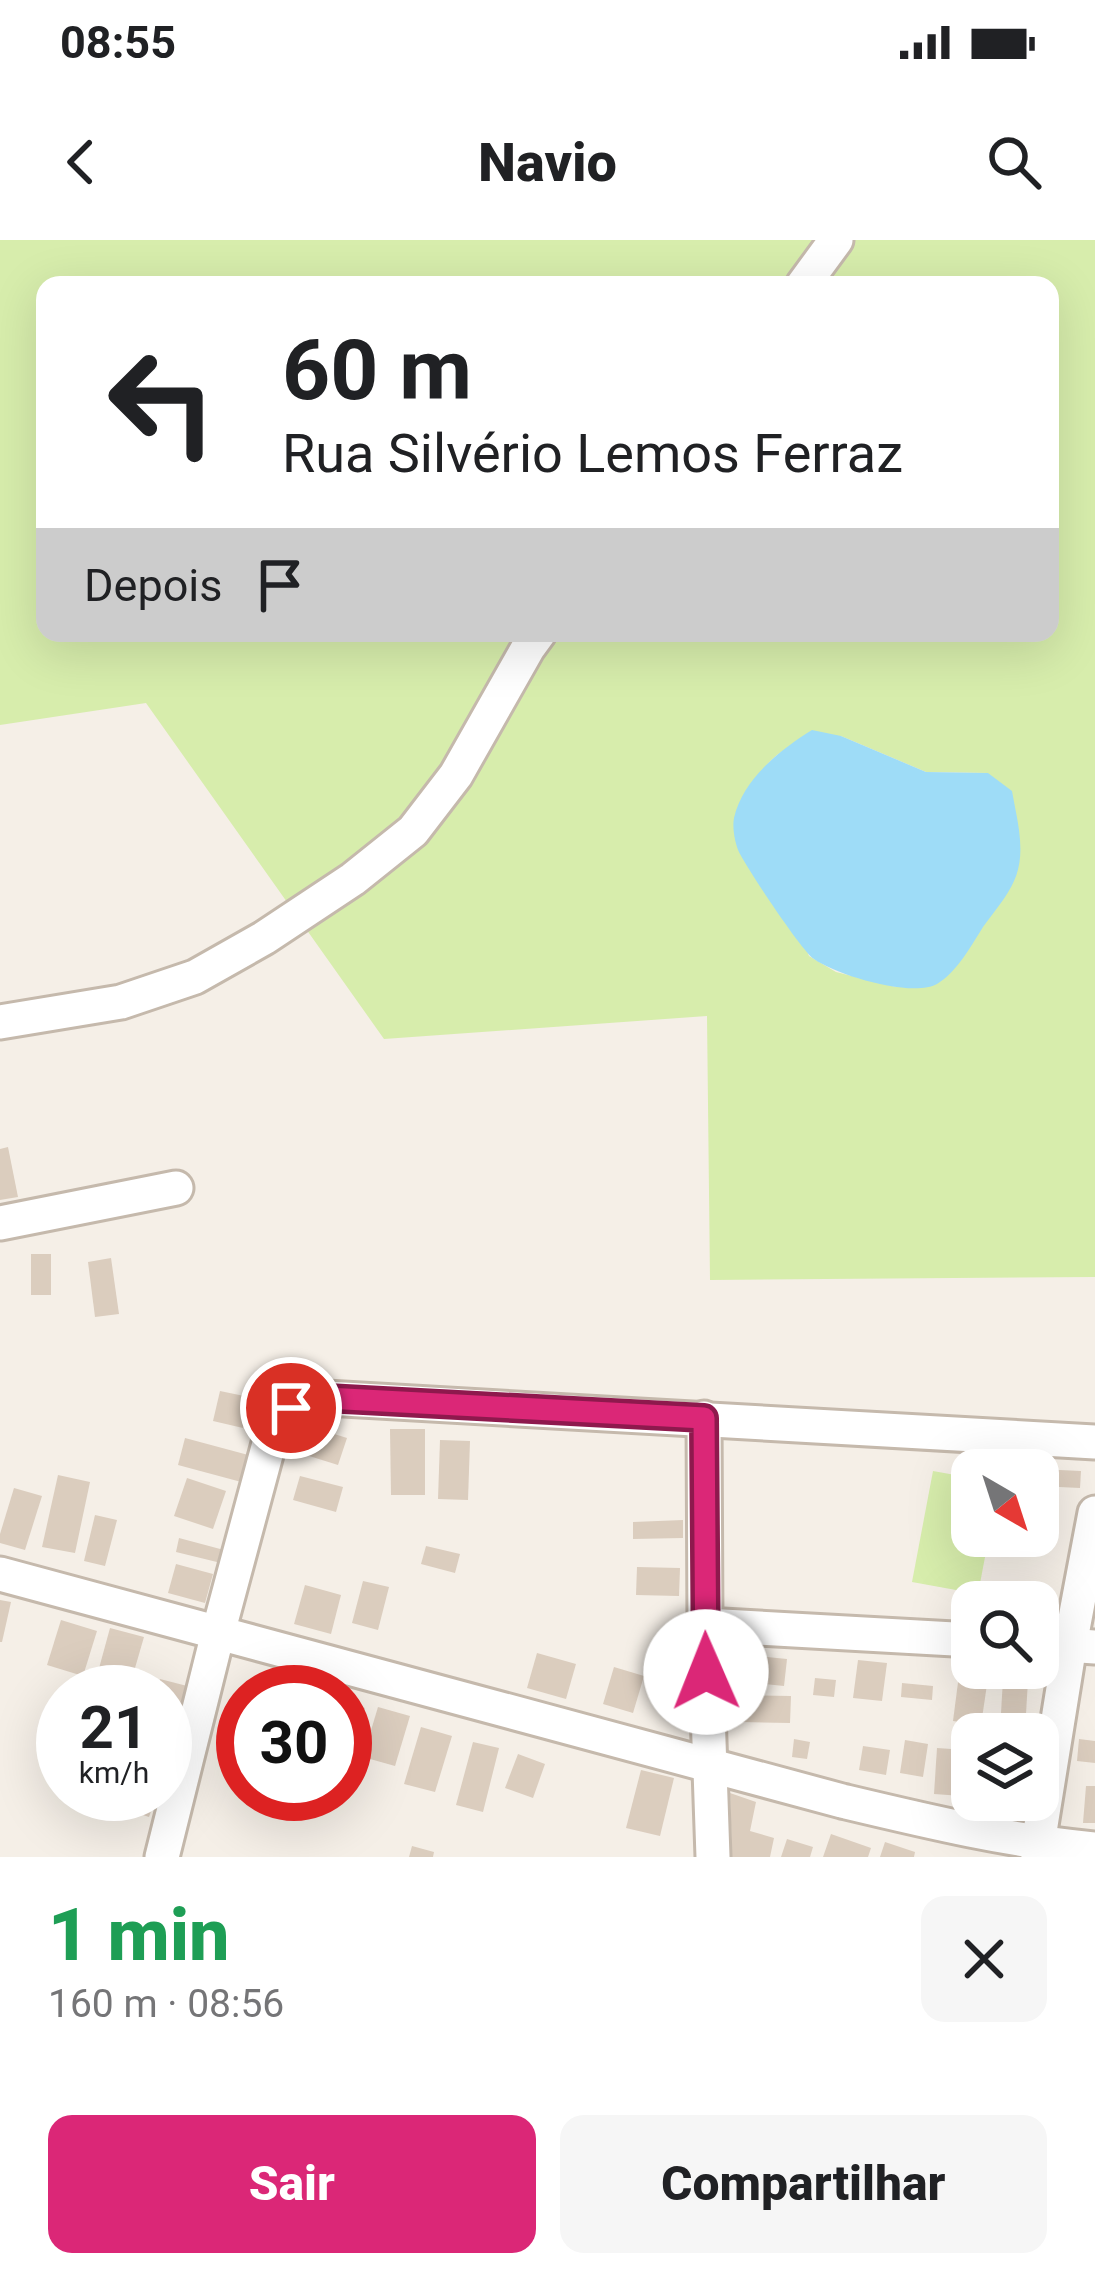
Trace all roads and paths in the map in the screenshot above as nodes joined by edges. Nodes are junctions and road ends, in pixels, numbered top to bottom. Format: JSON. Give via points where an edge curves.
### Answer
{"nodes":[{"id":1,"x":836,"y":240,"type":"edge"},
{"id":2,"x":810,"y":276,"type":"edge"},
{"id":3,"x":532,"y":642,"type":"edge"},
{"id":4,"x":4,"y":1022,"type":"edge"},
{"id":5,"x":176,"y":1188,"type":"dead end"},
{"id":6,"x":0,"y":1223,"type":"edge"},
{"id":7,"x":704,"y":1418,"type":"junction"},
{"id":8,"x":1095,"y":1442,"type":"edge"},
{"id":9,"x":1095,"y":1514,"type":"edge"},
{"id":10,"x":0,"y":1574,"type":"edge"},
{"id":11,"x":705,"y":1625,"type":"junction"},
{"id":12,"x":218,"y":1633,"type":"junction"},
{"id":13,"x":951,"y":1639,"type":"edge"},
{"id":14,"x":1068,"y":1645,"type":"edge"},
{"id":15,"x":709,"y":1767,"type":"junction"},
{"id":16,"x":1095,"y":1849,"type":"edge"},
{"id":17,"x":1038,"y":1850,"type":"edge"},
{"id":18,"x":162,"y":1857,"type":"edge"},
{"id":19,"x":712,"y":1857,"type":"edge"}],
"edges":[{"from":1,"to":2,"type":"street"},
{"from":3,"to":4,"type":"street","via":[[457,775],[412,831],[353,879],[195,976],[122,1002]]},
{"from":5,"to":6,"type":"street"},
{"from":7,"to":8,"type":"street"},
{"from":7,"to":11,"type":"street"},
{"from":7,"to":12,"type":"street","via":[[326,1398],[291,1408],[271,1436]]},
{"from":9,"to":14,"type":"street"},
{"from":10,"to":12,"type":"street"},
{"from":11,"to":13,"type":"street"},
{"from":11,"to":15,"type":"street"},
{"from":12,"to":15,"type":"street"},
{"from":12,"to":18,"type":"street"},
{"from":14,"to":17,"type":"street"},
{"from":15,"to":17,"type":"street"},
{"from":15,"to":19,"type":"street"},
{"from":16,"to":17,"type":"street"}]}
